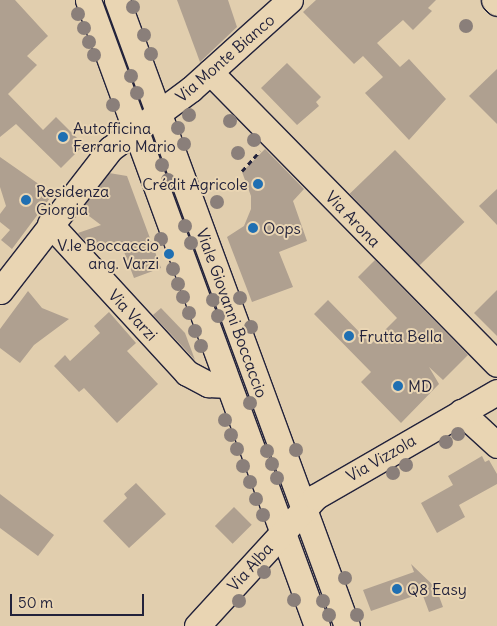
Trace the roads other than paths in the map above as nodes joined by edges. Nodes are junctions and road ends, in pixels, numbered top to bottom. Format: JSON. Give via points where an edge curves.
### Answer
{"nodes":[{"id":1,"x":88,"y":0,"type":"edge"},
{"id":2,"x":117,"y":0,"type":"edge"},
{"id":3,"x":290,"y":0,"type":"edge"},
{"id":4,"x":494,"y":0,"type":"edge"},
{"id":5,"x":497,"y":3,"type":"edge"},
{"id":6,"x":210,"y":72,"type":"junction"},
{"id":7,"x":159,"y":115,"type":"junction"},
{"id":8,"x":136,"y":132,"type":"junction"},
{"id":9,"x":50,"y":224,"type":"junction"},
{"id":10,"x":0,"y":291,"type":"edge"},
{"id":11,"x":497,"y":364,"type":"edge"},
{"id":12,"x":228,"y":384,"type":"junction"},
{"id":13,"x":497,"y":392,"type":"edge"},
{"id":14,"x":461,"y":412,"type":"junction"},
{"id":15,"x":497,"y":445,"type":"edge"},
{"id":16,"x":304,"y":508,"type":"junction"},
{"id":17,"x":282,"y":531,"type":"junction"},
{"id":18,"x":197,"y":626,"type":"edge"},
{"id":19,"x":317,"y":626,"type":"edge"},
{"id":20,"x":347,"y":626,"type":"edge"}],
"edges":[{"from":1,"to":8,"type":"street","name":"Viale Giovanni Boccaccio"},
{"from":2,"to":7,"type":"street","name":"Viale Giovanni Boccaccio"},
{"from":3,"to":6,"type":"street","name":"Via Monte Bianco"},
{"from":4,"to":5,"type":"street"},
{"from":6,"to":7,"type":"street","name":"Via Monte Bianco"},
{"from":6,"to":11,"type":"street","name":"Via Arona"},
{"from":7,"to":8,"type":"street"},
{"from":7,"to":16,"type":"street","name":"Viale Giovanni Boccaccio"},
{"from":8,"to":9,"type":"street","via":[[102,157]]},
{"from":8,"to":12,"type":"street","name":"Viale Giovanni Boccaccio"},
{"from":9,"to":10,"type":"street"},
{"from":9,"to":12,"type":"street","name":"Via Varzi","via":[[187,373],[208,384]]},
{"from":12,"to":17,"type":"street","name":"Viale Giovanni Boccaccio"},
{"from":13,"to":14,"type":"street","name":"Via Vizzola"},
{"from":14,"to":15,"type":"street"},
{"from":14,"to":16,"type":"street","name":"Via Vizzola","via":[[319,494]]},
{"from":16,"to":17,"type":"street","name":"Via Alba"},
{"from":16,"to":20,"type":"street","name":"Viale Giovanni Boccaccio"},
{"from":17,"to":18,"type":"street","name":"Via Alba"},
{"from":17,"to":19,"type":"street","name":"Viale Giovanni Boccaccio"}]}
